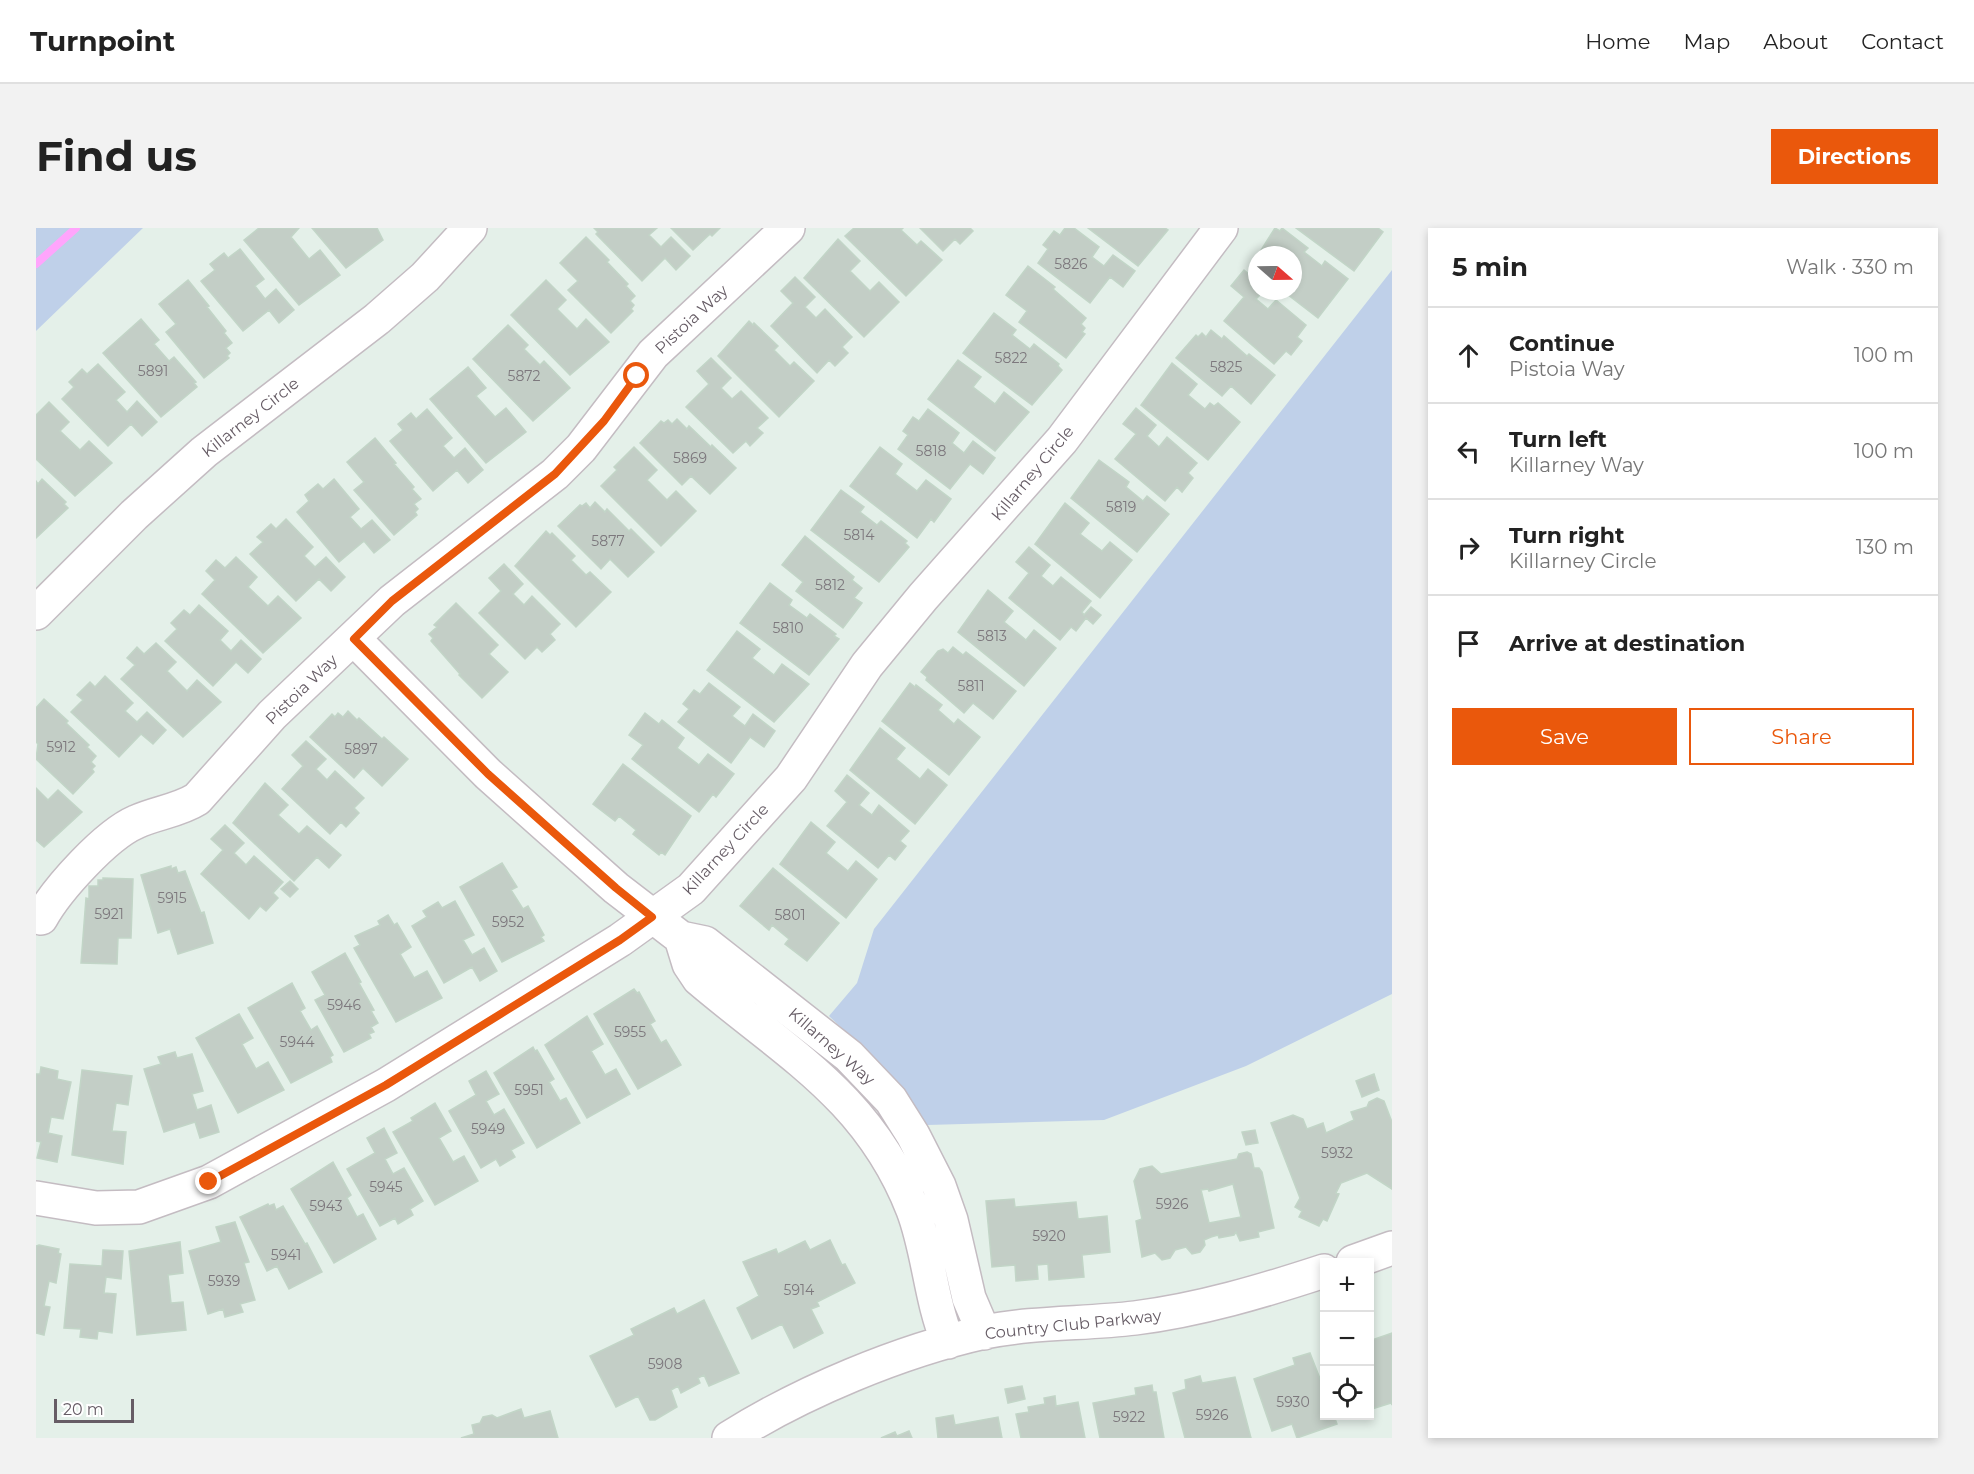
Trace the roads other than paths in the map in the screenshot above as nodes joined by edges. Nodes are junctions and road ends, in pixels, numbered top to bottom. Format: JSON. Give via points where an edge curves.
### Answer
{"nodes":[{"id":1,"x":470,"y":228,"type":"edge"},
{"id":2,"x":788,"y":228,"type":"edge"},
{"id":3,"x":1221,"y":228,"type":"edge"},
{"id":4,"x":36,"y":613,"type":"edge"},
{"id":5,"x":354,"y":639,"type":"junction"},
{"id":6,"x":652,"y":917,"type":"junction"},
{"id":7,"x":42,"y":918,"type":"dead end"},
{"id":8,"x":681,"y":938,"type":"junction"},
{"id":9,"x":36,"y":1198,"type":"edge"},
{"id":10,"x":1392,"y":1248,"type":"edge"},
{"id":11,"x":1366,"y":1258,"type":"edge"},
{"id":12,"x":1320,"y":1272,"type":"edge"},
{"id":13,"x":984,"y":1332,"type":"junction"},
{"id":14,"x":948,"y":1342,"type":"junction"},
{"id":15,"x":729,"y":1438,"type":"edge"}],
"edges":[{"from":1,"to":4,"type":"street","name":"Killarney Circle","via":[[425,277],[377,319],[204,452]]},
{"from":2,"to":5,"type":"street","name":"Pistoia Way","via":[[653,354],[593,435],[555,474],[392,601]]},
{"from":3,"to":6,"type":"street","name":"Killarney Circle","via":[[1062,440],[867,665],[791,778],[691,889]]},
{"from":5,"to":6,"type":"street","name":"Killarney Way","via":[[488,774]]},
{"from":5,"to":7,"type":"street","name":"Pistoia Way","via":[[272,715],[197,799],[135,822],[108,841],[56,895]]},
{"from":6,"to":8,"type":"street","name":"Killarney Way"},
{"from":6,"to":9,"type":"street","name":"Killarney Circle","via":[[386,1085],[209,1182],[139,1207],[96,1208]]},
{"from":8,"to":13,"type":"street","name":"Killarney Way","via":[[705,943],[849,1056],[891,1100],[939,1186],[969,1298]]},
{"from":8,"to":14,"type":"street","name":"Killarney Way","via":[[689,964],[699,979],[815,1071],[880,1144],[913,1211],[936,1311]]},
{"from":10,"to":11,"type":"street"},
{"from":12,"to":13,"type":"street","name":"Country Club Parkway","via":[[1176,1312]]},
{"from":13,"to":14,"type":"street","name":"Country Club Parkway"},
{"from":14,"to":15,"type":"street","name":"Country Club Parkway","via":[[844,1378]]}]}
